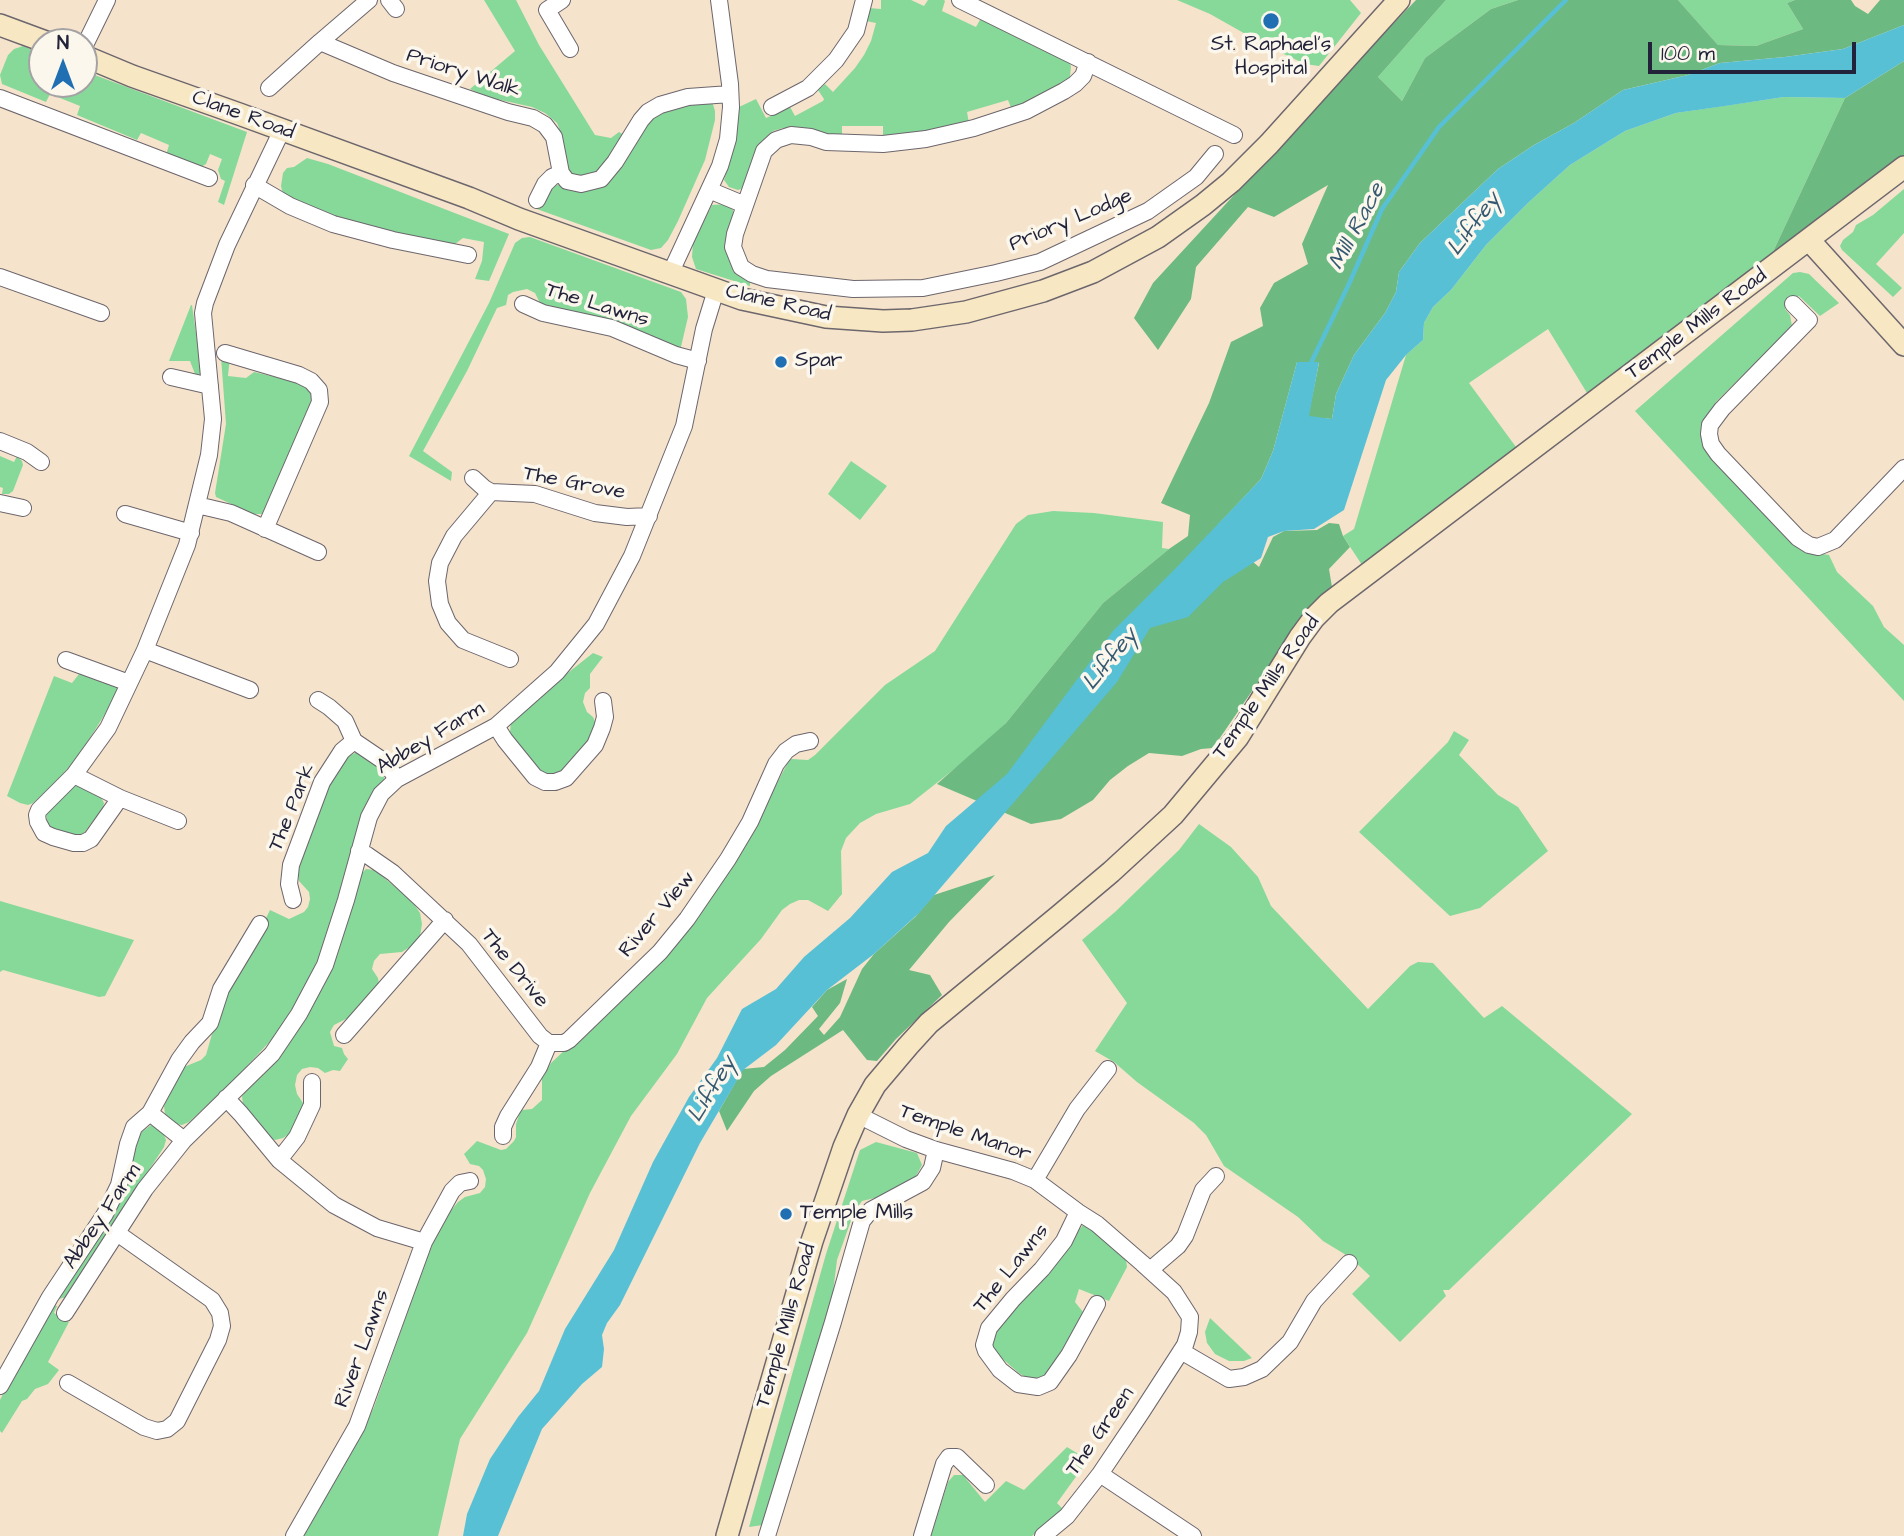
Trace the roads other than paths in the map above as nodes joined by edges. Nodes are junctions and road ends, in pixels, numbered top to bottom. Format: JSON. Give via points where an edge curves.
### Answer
{"nodes":[{"id":1,"x":107,"y":0,"type":"edge"},
{"id":2,"x":369,"y":0,"type":"edge"},
{"id":3,"x":562,"y":0,"type":"edge"},
{"id":4,"x":719,"y":0,"type":"edge"},
{"id":5,"x":864,"y":0,"type":"edge"},
{"id":6,"x":960,"y":0,"type":"edge"},
{"id":7,"x":1399,"y":0,"type":"edge"},
{"id":8,"x":544,"y":5,"type":"edge"},
{"id":9,"x":93,"y":28,"type":"edge"},
{"id":10,"x":2,"y":31,"type":"edge"},
{"id":11,"x":28,"y":38,"type":"edge"},
{"id":12,"x":320,"y":42,"type":"junction"},
{"id":13,"x":570,"y":49,"type":"dead end"},
{"id":14,"x":98,"y":62,"type":"edge"},
{"id":15,"x":1088,"y":62,"type":"junction"},
{"id":16,"x":269,"y":88,"type":"dead end"},
{"id":17,"x":730,"y":94,"type":"junction"},
{"id":18,"x":0,"y":98,"type":"edge"},
{"id":19,"x":772,"y":107,"type":"dead end"},
{"id":20,"x":282,"y":130,"type":"junction"},
{"id":21,"x":1234,"y":135,"type":"dead end"},
{"id":22,"x":1215,"y":154,"type":"dead end"},
{"id":23,"x":1904,"y":167,"type":"edge"},
{"id":24,"x":561,"y":173,"type":"junction"},
{"id":25,"x":209,"y":178,"type":"dead end"},
{"id":26,"x":254,"y":185,"type":"junction"},
{"id":27,"x":709,"y":190,"type":"junction"},
{"id":28,"x":537,"y":200,"type":"dead end"},
{"id":29,"x":745,"y":205,"type":"junction"},
{"id":30,"x":1809,"y":240,"type":"junction"},
{"id":31,"x":468,"y":255,"type":"dead end"},
{"id":32,"x":670,"y":274,"type":"junction"},
{"id":33,"x":0,"y":276,"type":"edge"},
{"id":34,"x":716,"y":290,"type":"junction"},
{"id":35,"x":523,"y":304,"type":"dead end"},
{"id":36,"x":1793,"y":304,"type":"dead end"},
{"id":37,"x":101,"y":313,"type":"dead end"},
{"id":38,"x":1900,"y":333,"type":"edge"},
{"id":39,"x":225,"y":353,"type":"dead end"},
{"id":40,"x":698,"y":361,"type":"junction"},
{"id":41,"x":171,"y":377,"type":"dead end"},
{"id":42,"x":210,"y":386,"type":"junction"},
{"id":43,"x":0,"y":441,"type":"edge"},
{"id":44,"x":41,"y":462,"type":"dead end"},
{"id":45,"x":1904,"y":468,"type":"edge"},
{"id":46,"x":473,"y":478,"type":"dead end"},
{"id":47,"x":491,"y":492,"type":"junction"},
{"id":48,"x":0,"y":503,"type":"edge"},
{"id":49,"x":198,"y":505,"type":"junction"},
{"id":50,"x":23,"y":508,"type":"dead end"},
{"id":51,"x":125,"y":514,"type":"dead end"},
{"id":52,"x":649,"y":516,"type":"junction"},
{"id":53,"x":265,"y":529,"type":"junction"},
{"id":54,"x":191,"y":533,"type":"junction"},
{"id":55,"x":318,"y":552,"type":"dead end"},
{"id":56,"x":145,"y":650,"type":"junction"},
{"id":57,"x":510,"y":659,"type":"dead end"},
{"id":58,"x":66,"y":660,"type":"dead end"},
{"id":59,"x":129,"y":683,"type":"junction"},
{"id":60,"x":250,"y":690,"type":"dead end"},
{"id":61,"x":318,"y":700,"type":"dead end"},
{"id":62,"x":603,"y":701,"type":"dead end"},
{"id":63,"x":496,"y":726,"type":"junction"},
{"id":64,"x":354,"y":741,"type":"junction"},
{"id":65,"x":810,"y":741,"type":"dead end"},
{"id":66,"x":74,"y":775,"type":"junction"},
{"id":67,"x":397,"y":779,"type":"junction"},
{"id":68,"x":120,"y":798,"type":"junction"},
{"id":69,"x":178,"y":821,"type":"dead end"},
{"id":70,"x":359,"y":852,"type":"junction"},
{"id":71,"x":293,"y":900,"type":"dead end"},
{"id":72,"x":445,"y":920,"type":"junction"},
{"id":73,"x":260,"y":924,"type":"dead end"},
{"id":74,"x":344,"y":1035,"type":"dead end"},
{"id":75,"x":549,"y":1043,"type":"junction"},
{"id":76,"x":1108,"y":1069,"type":"dead end"},
{"id":77,"x":312,"y":1082,"type":"dead end"},
{"id":78,"x":226,"y":1098,"type":"junction"},
{"id":79,"x":150,"y":1113,"type":"junction"},
{"id":80,"x":858,"y":1115,"type":"junction"},
{"id":81,"x":503,"y":1136,"type":"dead end"},
{"id":82,"x":184,"y":1140,"type":"junction"},
{"id":83,"x":936,"y":1150,"type":"junction"},
{"id":84,"x":279,"y":1160,"type":"junction"},
{"id":85,"x":1216,"y":1177,"type":"dead end"},
{"id":86,"x":1035,"y":1180,"type":"junction"},
{"id":87,"x":470,"y":1181,"type":"dead end"},
{"id":88,"x":1078,"y":1212,"type":"junction"},
{"id":89,"x":117,"y":1233,"type":"junction"},
{"id":90,"x":424,"y":1242,"type":"junction"},
{"id":91,"x":1349,"y":1263,"type":"dead end"},
{"id":92,"x":1150,"y":1270,"type":"junction"},
{"id":93,"x":1097,"y":1304,"type":"dead end"},
{"id":94,"x":65,"y":1313,"type":"dead end"},
{"id":95,"x":1183,"y":1348,"type":"junction"},
{"id":96,"x":68,"y":1383,"type":"dead end"},
{"id":97,"x":0,"y":1386,"type":"edge"},
{"id":98,"x":1100,"y":1474,"type":"junction"},
{"id":99,"x":986,"y":1485,"type":"dead end"},
{"id":100,"x":294,"y":1536,"type":"edge"},
{"id":101,"x":727,"y":1536,"type":"edge"},
{"id":102,"x":767,"y":1536,"type":"edge"},
{"id":103,"x":922,"y":1536,"type":"edge"},
{"id":104,"x":1043,"y":1536,"type":"edge"},
{"id":105,"x":1193,"y":1536,"type":"edge"}],
"edges":[{"from":1,"to":9,"type":"street"},
{"from":2,"to":12,"type":"street"},
{"from":3,"to":8,"type":"street"},
{"from":4,"to":17,"type":"street"},
{"from":5,"to":19,"type":"street","via":[[856,31],[836,60],[807,88]]},
{"from":6,"to":15,"type":"street"},
{"from":7,"to":34,"type":"street","name":"Clane Road","via":[[1231,182],[1158,237],[1094,272],[990,306],[912,320],[826,317],[758,304]]},
{"from":8,"to":13,"type":"street"},
{"from":10,"to":11,"type":"street"},
{"from":12,"to":16,"type":"street"},
{"from":12,"to":24,"type":"street","name":"Priory Walk","via":[[393,73],[533,118],[554,136]]},
{"from":14,"to":20,"type":"street","name":"Clane Road"},
{"from":15,"to":21,"type":"street"},
{"from":15,"to":29,"type":"street","name":"Priory Lodge","via":[[1083,76],[1065,91],[1026,111],[973,128],[883,144],[826,142],[791,135],[776,140],[764,151]]},
{"from":17,"to":24,"type":"street","via":[[683,97],[648,112],[601,178],[581,184],[567,181]]},
{"from":17,"to":27,"type":"street","via":[[728,139]]},
{"from":18,"to":25,"type":"street"},
{"from":20,"to":26,"type":"street"},
{"from":20,"to":32,"type":"street","name":"Clane Road"},
{"from":22,"to":29,"type":"street","name":"Priory Lodge","via":[[1200,173],[1148,211],[1040,262],[923,288],[853,289],[751,274],[741,267],[733,247]]},
{"from":23,"to":30,"type":"street","name":"Temple Mills Road"},
{"from":24,"to":28,"type":"street","via":[[545,184]]},
{"from":26,"to":31,"type":"street","via":[[333,224]]},
{"from":26,"to":42,"type":"street","via":[[205,303]]},
{"from":27,"to":29,"type":"street"},
{"from":27,"to":32,"type":"street"},
{"from":30,"to":38,"type":"street"},
{"from":30,"to":80,"type":"street","name":"Temple Mills Road","via":[[1329,603],[1300,638],[1238,737],[1173,815],[929,1023],[875,1085]]},
{"from":32,"to":34,"type":"street","name":"Clane Road"},
{"from":33,"to":37,"type":"street"},
{"from":34,"to":40,"type":"street","name":"Abbey Farm"},
{"from":35,"to":40,"type":"street","name":"The Lawns","via":[[612,328]]},
{"from":36,"to":45,"type":"street","via":[[1809,320],[1722,409],[1710,425],[1711,444],[1798,538],[1818,547],[1835,540]]},
{"from":39,"to":53,"type":"street","via":[[299,375],[319,390],[320,402]]},
{"from":40,"to":52,"type":"street","name":"Abbey Farm","via":[[684,426]]},
{"from":41,"to":42,"type":"street"},
{"from":42,"to":49,"type":"street","via":[[209,455]]},
{"from":43,"to":44,"type":"street"},
{"from":46,"to":47,"type":"street","name":"The Grove"},
{"from":47,"to":52,"type":"street","name":"The Grove","via":[[535,495],[595,513]]},
{"from":47,"to":57,"type":"street","name":"The Grove","via":[[454,536],[440,563],[437,581],[448,623],[463,640]]},
{"from":48,"to":50,"type":"street"},
{"from":49,"to":53,"type":"street","via":[[231,513]]},
{"from":49,"to":54,"type":"street"},
{"from":51,"to":54,"type":"street"},
{"from":52,"to":63,"type":"street","name":"Abbey Farm","via":[[596,624],[557,672]]},
{"from":53,"to":55,"type":"street"},
{"from":54,"to":56,"type":"street"},
{"from":56,"to":59,"type":"street"},
{"from":56,"to":60,"type":"street"},
{"from":58,"to":59,"type":"street"},
{"from":59,"to":66,"type":"street","via":[[100,741]]},
{"from":61,"to":64,"type":"street","via":[[345,721]]},
{"from":62,"to":63,"type":"street","via":[[602,728],[595,745],[566,778],[555,782],[535,777]]},
{"from":63,"to":67,"type":"street","name":"Abbey Farm"},
{"from":64,"to":67,"type":"street","via":[[385,762]]},
{"from":64,"to":71,"type":"street","name":"The Park","via":[[322,782],[291,865]]},
{"from":65,"to":75,"type":"street","name":"River View","via":[[796,744],[776,764],[728,859],[660,952],[569,1040]]},
{"from":66,"to":68,"type":"street"},
{"from":66,"to":68,"type":"street","via":[[39,810],[38,822],[44,833],[83,843],[91,839]]},
{"from":67,"to":70,"type":"street","name":"Abbey Farm","via":[[381,794],[369,817]]},
{"from":68,"to":69,"type":"street"},
{"from":70,"to":72,"type":"street","name":"The Drive","via":[[393,873]]},
{"from":70,"to":78,"type":"street","name":"Abbey Farm","via":[[325,965],[299,1014],[272,1054]]},
{"from":72,"to":74,"type":"street"},
{"from":72,"to":75,"type":"street","name":"The Drive"},
{"from":73,"to":79,"type":"street","via":[[221,989],[213,1018],[179,1060]]},
{"from":75,"to":81,"type":"street","via":[[508,1116]]},
{"from":76,"to":86,"type":"street","via":[[1077,1109]]},
{"from":77,"to":84,"type":"street","via":[[312,1105],[297,1137]]},
{"from":78,"to":82,"type":"street","name":"Abbey Farm"},
{"from":78,"to":84,"type":"street"},
{"from":79,"to":82,"type":"street"},
{"from":79,"to":97,"type":"street","via":[[134,1127],[119,1185],[105,1214],[50,1297]]},
{"from":80,"to":83,"type":"street","name":"Temple Manor"},
{"from":80,"to":101,"type":"street","name":"Temple Mills Road","via":[[812,1241]]},
{"from":82,"to":89,"type":"street","name":"Abbey Farm"},
{"from":83,"to":86,"type":"street","name":"Temple Manor"},
{"from":83,"to":102,"type":"street","via":[[923,1182],[871,1210],[862,1221]]},
{"from":84,"to":90,"type":"street","via":[[334,1205],[377,1228]]},
{"from":85,"to":92,"type":"street","via":[[1203,1190],[1178,1246]]},
{"from":86,"to":88,"type":"street","name":"Temple Manor"},
{"from":87,"to":90,"type":"street","name":"River Lawns","via":[[452,1191]]},
{"from":88,"to":92,"type":"street","name":"Temple Manor"},
{"from":88,"to":93,"type":"street","name":"The Lawns","via":[[1064,1241],[989,1328],[986,1351],[1018,1384],[1038,1387],[1050,1382]]},
{"from":89,"to":94,"type":"street","name":"Abbey Farm"},
{"from":89,"to":96,"type":"street","via":[[212,1300],[222,1326],[218,1340],[177,1421],[166,1429],[144,1427]]},
{"from":90,"to":100,"type":"street","name":"River Lawns","via":[[357,1426]]},
{"from":91,"to":95,"type":"street","via":[[1314,1301],[1290,1342],[1262,1369],[1228,1379]]},
{"from":92,"to":95,"type":"street","name":"Temple Manor","via":[[1174,1292],[1190,1317]]},
{"from":95,"to":98,"type":"street","name":"The Green"},
{"from":98,"to":104,"type":"street","name":"The Green","via":[[1067,1516]]},
{"from":98,"to":105,"type":"street"},
{"from":99,"to":103,"type":"street","via":[[957,1457],[949,1457]]}]}
